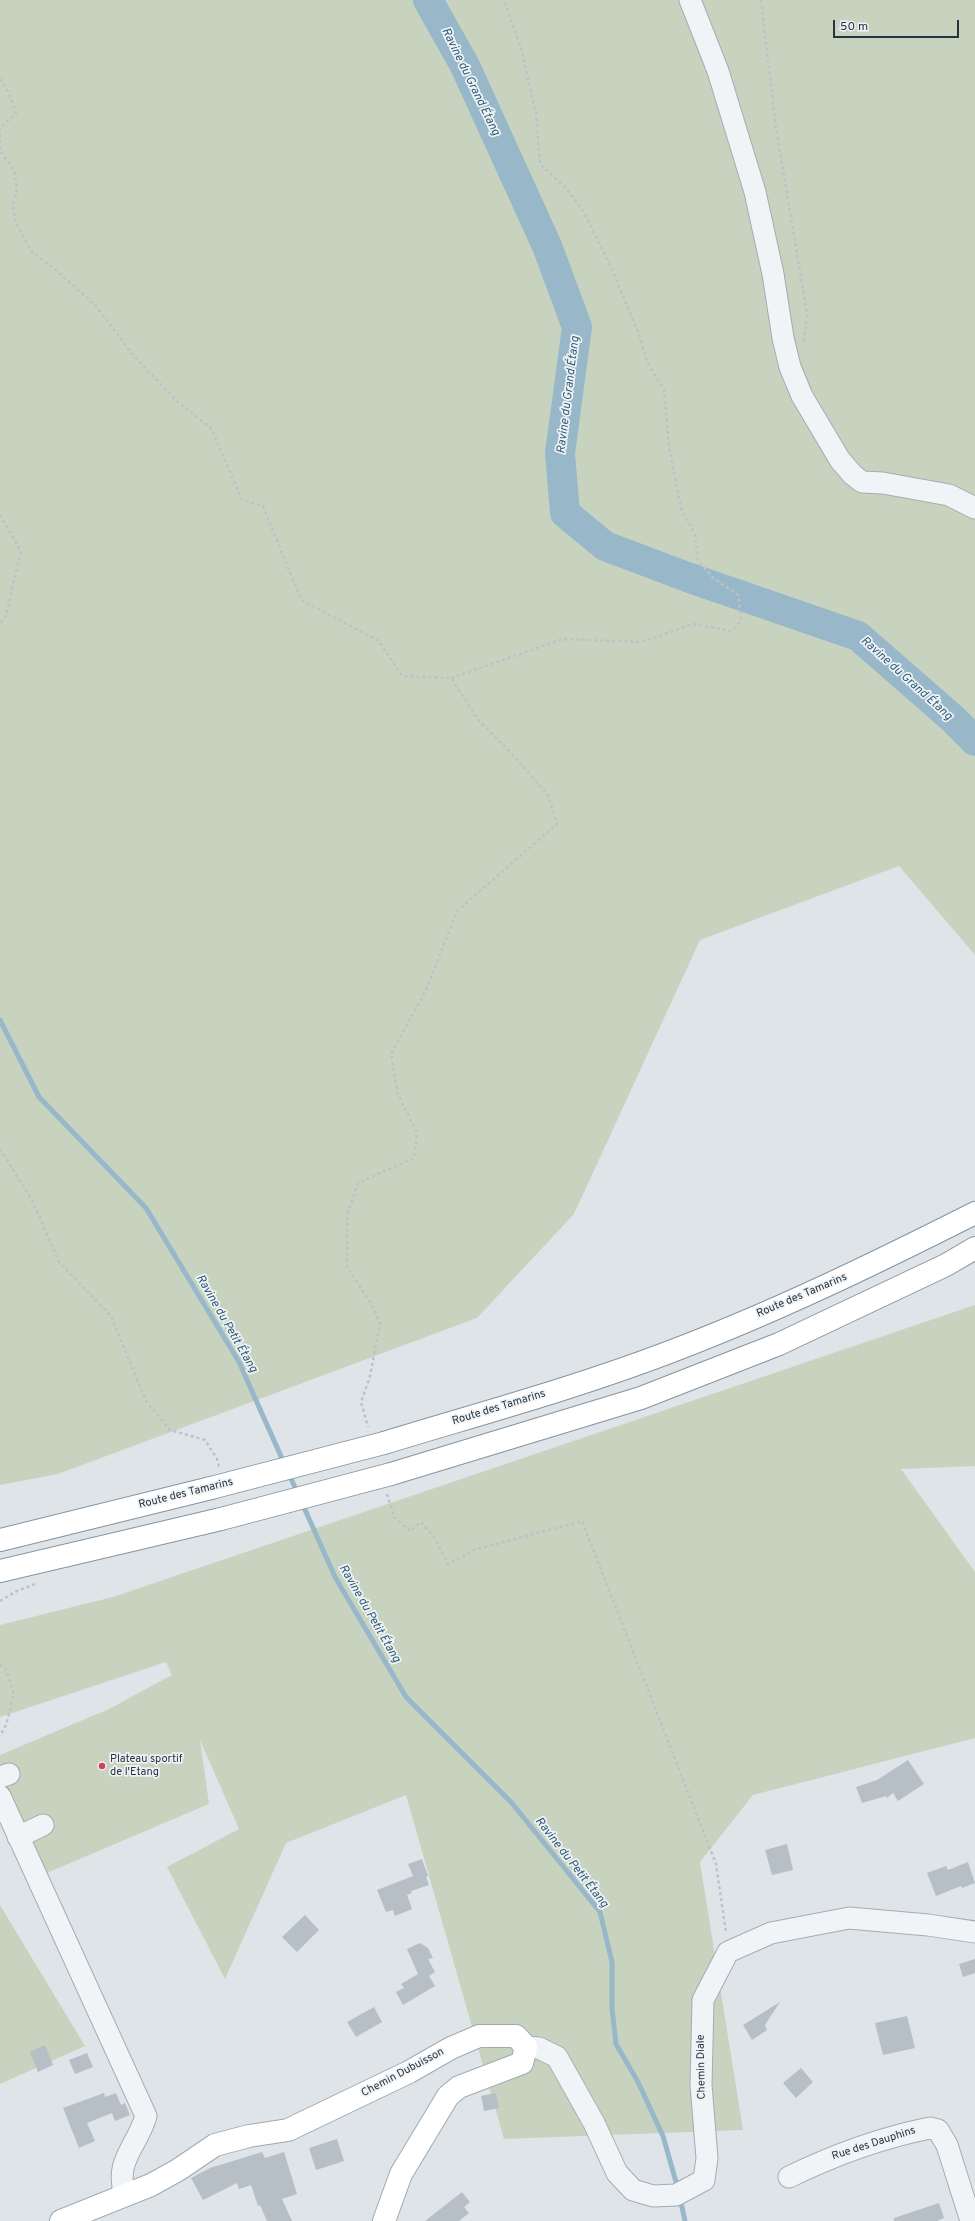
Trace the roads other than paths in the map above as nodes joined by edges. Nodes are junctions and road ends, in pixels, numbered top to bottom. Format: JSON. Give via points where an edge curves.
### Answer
{"nodes":[{"id":1,"x":690,"y":0,"type":"edge"},
{"id":2,"x":975,"y":508,"type":"edge"},
{"id":3,"x":975,"y":1213,"type":"edge"},
{"id":4,"x":975,"y":1248,"type":"edge"},
{"id":5,"x":0,"y":1540,"type":"edge"},
{"id":6,"x":0,"y":1571,"type":"edge"},
{"id":7,"x":0,"y":1796,"type":"edge"},
{"id":8,"x":43,"y":1825,"type":"dead end"},
{"id":9,"x":18,"y":1837,"type":"junction"},
{"id":10,"x":975,"y":1932,"type":"edge"},
{"id":11,"x":526,"y":2047,"type":"junction"},
{"id":12,"x":789,"y":2177,"type":"dead end"},
{"id":13,"x":125,"y":2195,"type":"junction"},
{"id":14,"x":62,"y":2221,"type":"edge"},
{"id":15,"x":384,"y":2221,"type":"edge"},
{"id":16,"x":970,"y":2221,"type":"edge"}],
"edges":[{"from":1,"to":2,"type":"street","via":[[718,71],[755,192],[790,367],[802,396],[840,460],[852,475],[862,482],[883,482],[949,494]]},
{"from":3,"to":5,"type":"main road","name":"Route des Tamarins","bridge":true,"via":[[830,1285],[667,1354],[523,1401],[377,1437]]},
{"from":4,"to":6,"type":"main road","bridge":true,"via":[[946,1265],[779,1344],[648,1395],[388,1481]]},
{"from":7,"to":9,"type":"street"},
{"from":8,"to":9,"type":"street"},
{"from":9,"to":13,"type":"street","via":[[146,2116],[141,2132],[126,2155],[121,2181]]},
{"from":10,"to":11,"type":"street","name":"Chemin Diale","via":[[849,1918],[771,1933],[728,1952],[702,2000],[701,2085],[707,2158],[704,2180],[676,2195],[653,2196],[633,2190],[617,2173],[594,2123],[557,2057],[539,2048]]},
{"from":11,"to":13,"type":"main road","name":"Chemin Dubuisson","via":[[516,2036],[479,2036],[288,2130],[215,2145],[178,2170]]},
{"from":11,"to":15,"type":"main road","via":[[522,2063],[459,2087],[448,2096],[401,2174]]},
{"from":12,"to":16,"type":"street","name":"Rue des Dauphins","via":[[856,2148],[930,2128],[938,2130],[947,2145]]},
{"from":13,"to":14,"type":"main road","name":"Chemin Dubuisson"}]}
